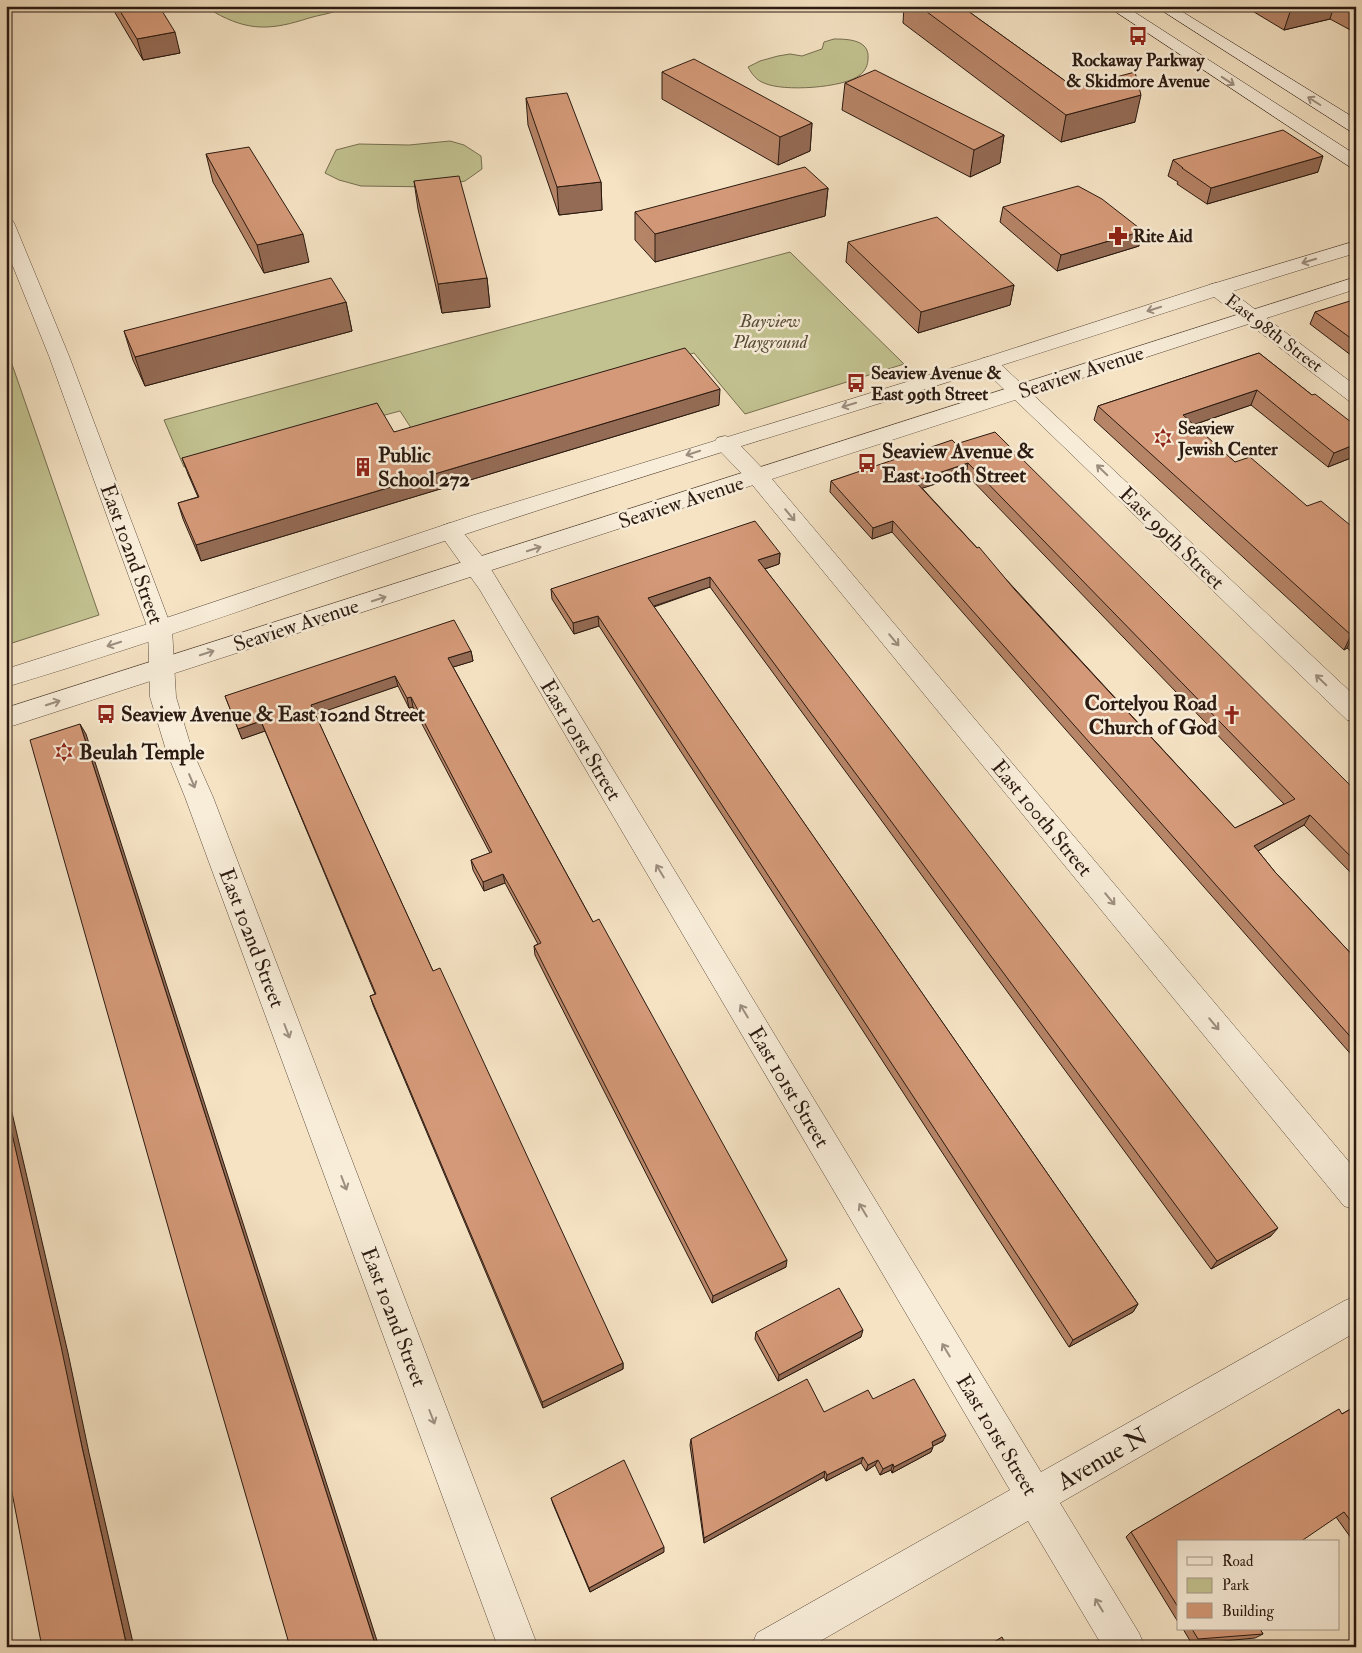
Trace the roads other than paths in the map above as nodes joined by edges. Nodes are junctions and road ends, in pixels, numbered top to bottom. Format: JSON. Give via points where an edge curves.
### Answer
{"nodes":[{"id":1,"x":1114,"y":6,"type":"edge"},
{"id":2,"x":1162,"y":6,"type":"edge"},
{"id":3,"x":1356,"y":127,"type":"edge"},
{"id":4,"x":1356,"y":163,"type":"edge"},
{"id":5,"x":6,"y":225,"type":"edge"},
{"id":6,"x":1356,"y":247,"type":"edge"},
{"id":7,"x":1356,"y":284,"type":"edge"},
{"id":8,"x":1216,"y":289,"type":"junction"},
{"id":9,"x":1253,"y":317,"type":"junction"},
{"id":10,"x":988,"y":363,"type":"junction"},
{"id":11,"x":1020,"y":392,"type":"junction"},
{"id":12,"x":1356,"y":396,"type":"edge"},
{"id":13,"x":725,"y":443,"type":"junction"},
{"id":14,"x":758,"y":477,"type":"junction"},
{"id":15,"x":450,"y":531,"type":"junction"},
{"id":16,"x":478,"y":567,"type":"junction"},
{"id":17,"x":160,"y":629,"type":"junction"},
{"id":18,"x":163,"y":667,"type":"junction"},
{"id":19,"x":6,"y":678,"type":"edge"},
{"id":20,"x":1356,"y":713,"type":"edge"},
{"id":21,"x":6,"y":718,"type":"edge"},
{"id":22,"x":1356,"y":1194,"type":"edge"},
{"id":23,"x":1356,"y":1313,"type":"edge"},
{"id":24,"x":1034,"y":1496,"type":"junction"},
{"id":25,"x":518,"y":1647,"type":"edge"},
{"id":26,"x":771,"y":1647,"type":"edge"},
{"id":27,"x":1125,"y":1647,"type":"edge"}],
"edges":[{"from":1,"to":4,"type":"street","one_way":true},
{"from":3,"to":2,"type":"street","one_way":true},
{"from":5,"to":17,"type":"street","name":"East 102nd Street","via":[[59,356]]},
{"from":6,"to":8,"type":"street","name":"Seaview Avenue","one_way":true},
{"from":7,"to":9,"type":"street","name":"Seaview Avenue"},
{"from":8,"to":9,"type":"street","name":"East 98th Street"},
{"from":8,"to":10,"type":"street","name":"Seaview Avenue","one_way":true},
{"from":9,"to":11,"type":"street","name":"Seaview Avenue"},
{"from":9,"to":12,"type":"street","name":"East 98th Street"},
{"from":10,"to":11,"type":"street","name":"East 99th Street"},
{"from":10,"to":13,"type":"street","name":"Seaview Avenue","one_way":true},
{"from":11,"to":14,"type":"street","name":"Seaview Avenue"},
{"from":20,"to":11,"type":"street","name":"East 99th Street","one_way":true},
{"from":13,"to":14,"type":"street","name":"East 100th Street"},
{"from":13,"to":15,"type":"street","name":"Seaview Avenue","one_way":true},
{"from":16,"to":14,"type":"street","name":"Seaview Avenue","one_way":true},
{"from":14,"to":22,"type":"street","name":"East 100th Street","one_way":true},
{"from":15,"to":16,"type":"street","name":"East 101st Street"},
{"from":15,"to":17,"type":"street","name":"Seaview Avenue"},
{"from":18,"to":16,"type":"street","name":"Seaview Avenue","one_way":true},
{"from":24,"to":16,"type":"street","name":"East 101st Street","one_way":true},
{"from":17,"to":18,"type":"street","name":"East 102nd Street"},
{"from":17,"to":19,"type":"street","name":"Seaview Avenue","one_way":true},
{"from":21,"to":18,"type":"street","name":"Seaview Avenue","one_way":true},
{"from":18,"to":25,"type":"street","name":"East 102nd Street","one_way":true,"via":[[164,697],[179,750]]},
{"from":23,"to":24,"type":"street","name":"Avenue N"},
{"from":24,"to":26,"type":"street","name":"Avenue N"},
{"from":27,"to":24,"type":"street","name":"East 101st Street","one_way":true}]}
